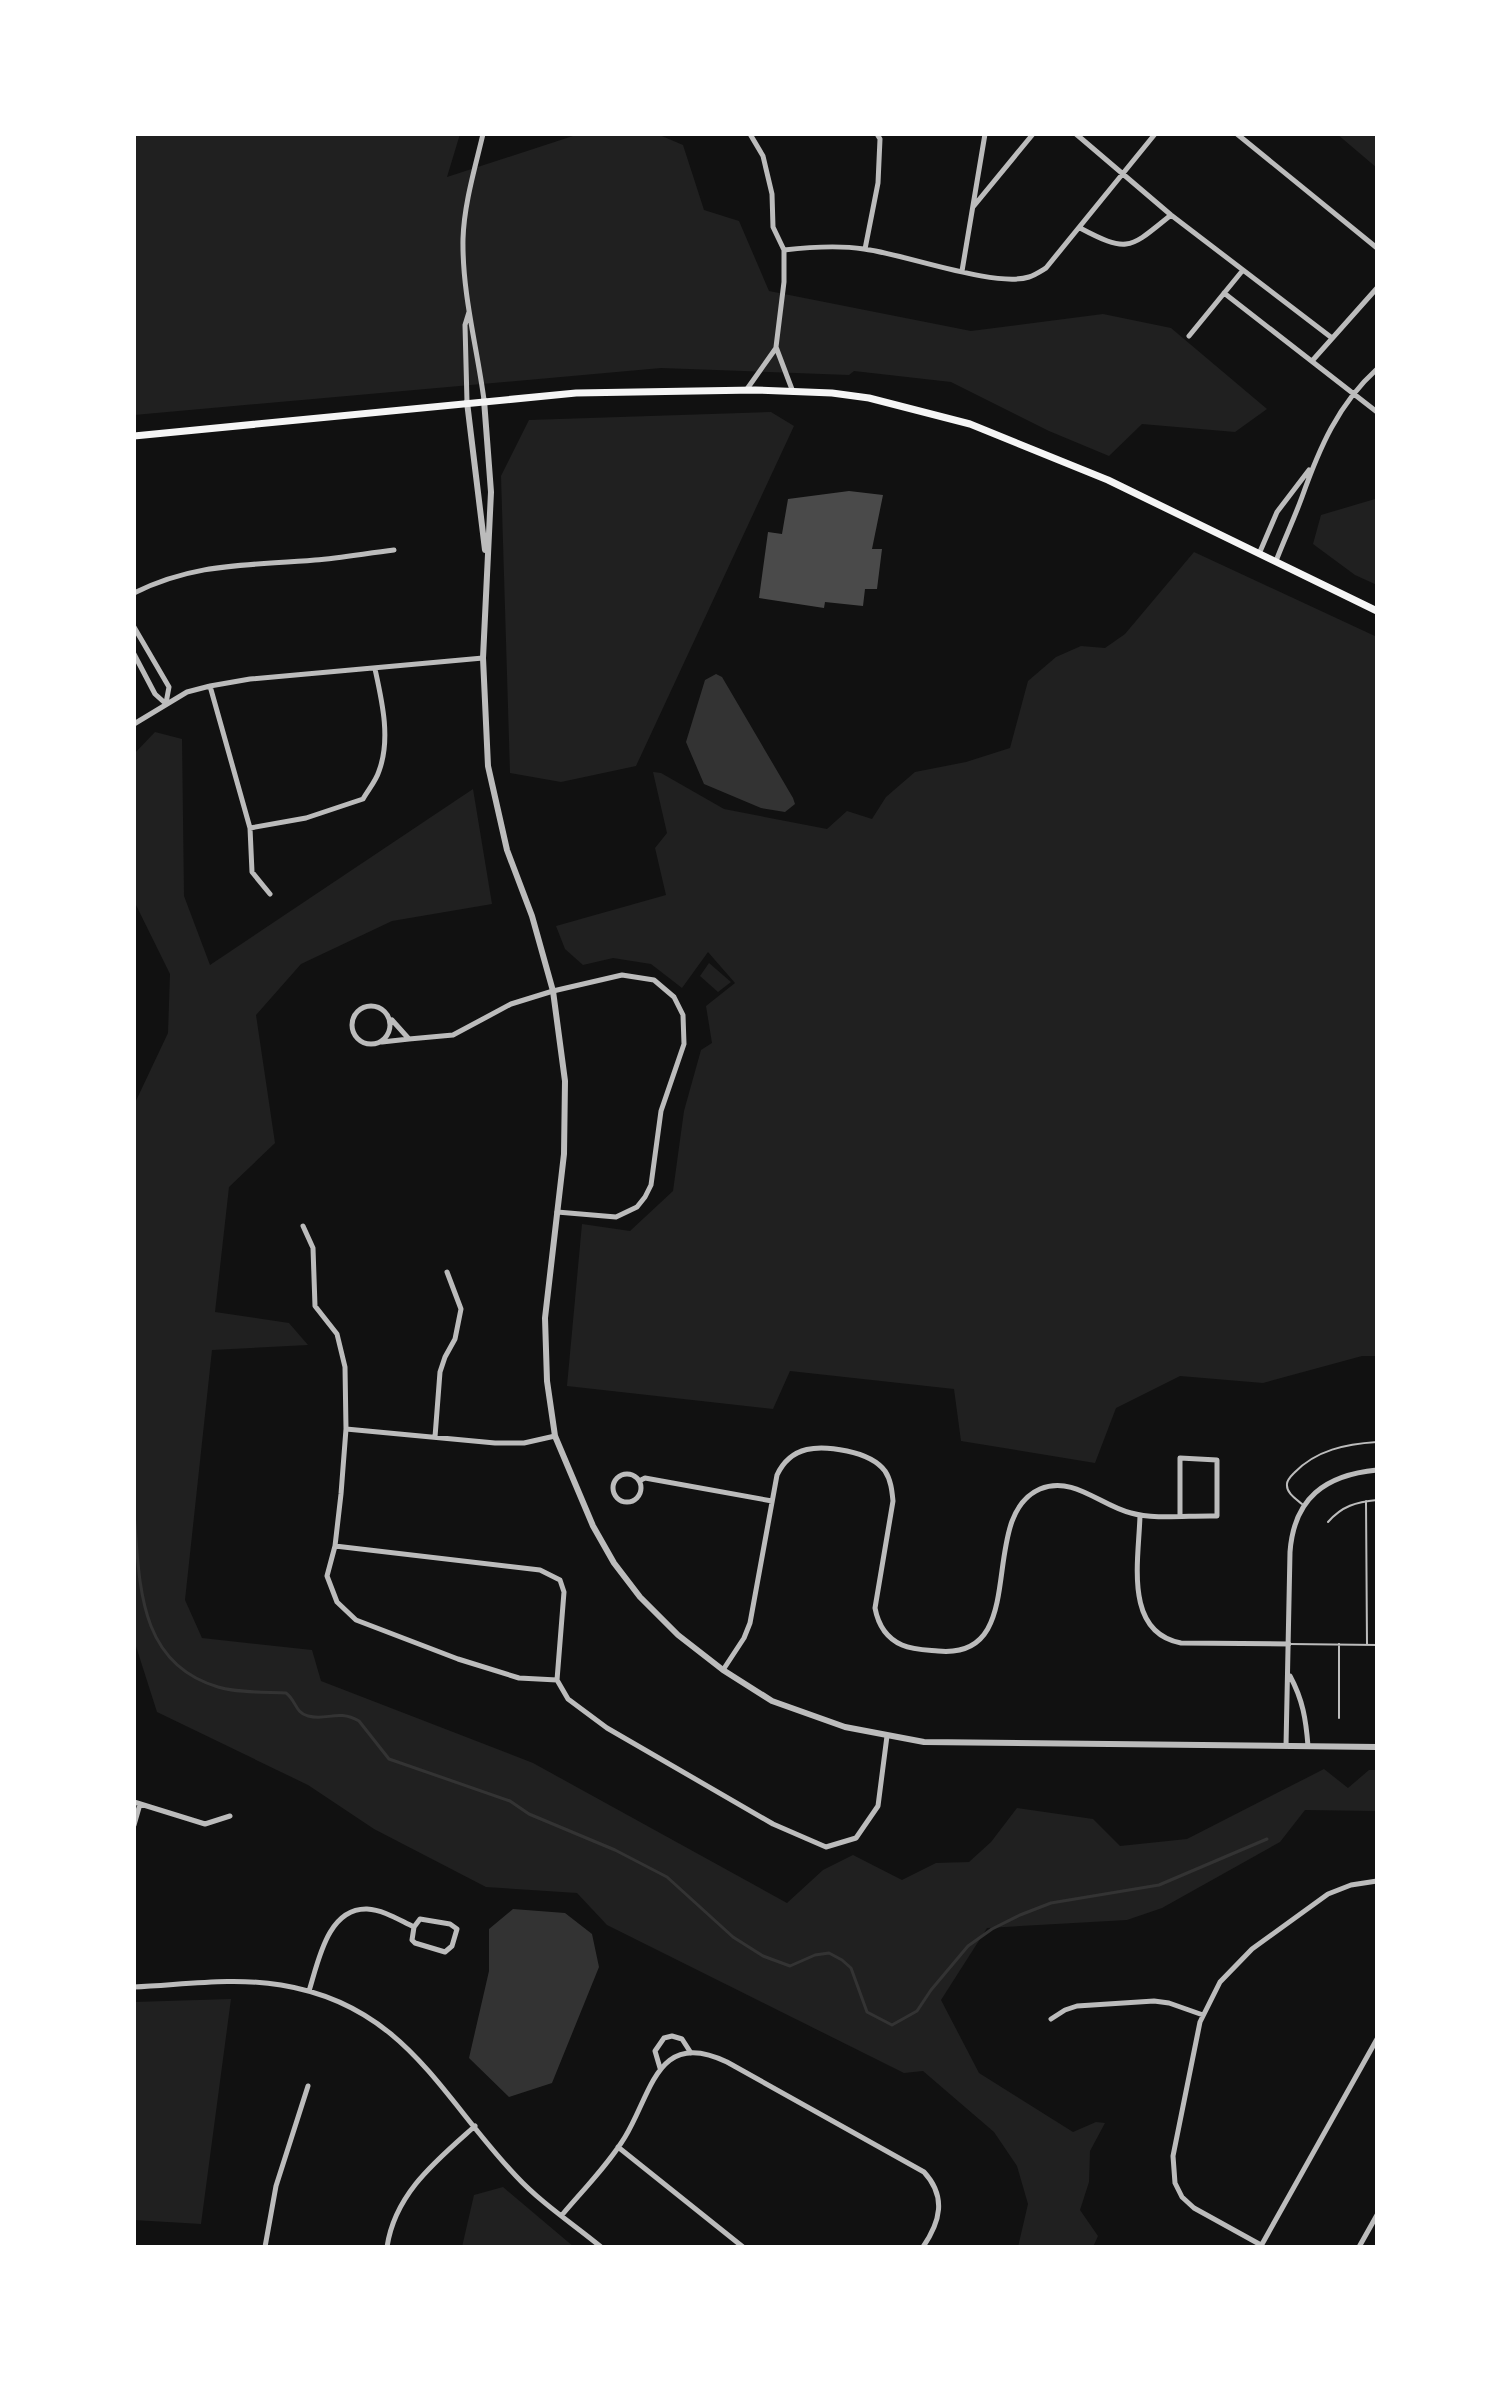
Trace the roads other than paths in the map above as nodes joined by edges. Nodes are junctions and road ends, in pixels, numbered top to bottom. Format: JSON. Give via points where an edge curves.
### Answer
{"nodes":[{"id":1,"x":483,"y":134,"type":"edge"},
{"id":2,"x":750,"y":134,"type":"edge"},
{"id":3,"x":877,"y":134,"type":"edge"},
{"id":4,"x":985,"y":134,"type":"edge"},
{"id":5,"x":1033,"y":134,"type":"edge"},
{"id":6,"x":1076,"y":134,"type":"edge"},
{"id":7,"x":1155,"y":134,"type":"edge"},
{"id":8,"x":1237,"y":134,"type":"edge"},
{"id":9,"x":1122,"y":173,"type":"junction"},
{"id":10,"x":973,"y":208,"type":"junction"},
{"id":11,"x":1171,"y":215,"type":"junction"},
{"id":12,"x":1080,"y":228,"type":"junction"},
{"id":13,"x":1377,"y":248,"type":"edge"},
{"id":14,"x":865,"y":249,"type":"junction"},
{"id":15,"x":784,"y":250,"type":"junction"},
{"id":16,"x":1243,"y":270,"type":"junction"},
{"id":17,"x":962,"y":271,"type":"junction"},
{"id":18,"x":1377,"y":288,"type":"edge"},
{"id":19,"x":1224,"y":293,"type":"junction"},
{"id":20,"x":470,"y":311,"type":"junction"},
{"id":21,"x":1189,"y":336,"type":"dead end"},
{"id":22,"x":1332,"y":338,"type":"junction"},
{"id":23,"x":776,"y":347,"type":"junction"},
{"id":24,"x":1312,"y":361,"type":"junction"},
{"id":25,"x":1377,"y":369,"type":"edge"},
{"id":26,"x":746,"y":390,"type":"junction"},
{"id":27,"x":793,"y":392,"type":"junction"},
{"id":28,"x":1353,"y":394,"type":"junction"},
{"id":29,"x":484,"y":400,"type":"junction"},
{"id":30,"x":467,"y":402,"type":"junction"},
{"id":31,"x":1377,"y":412,"type":"edge"},
{"id":32,"x":134,"y":436,"type":"edge"},
{"id":33,"x":1312,"y":466,"type":"junction"},
{"id":34,"x":394,"y":550,"type":"dead end"},
{"id":35,"x":1259,"y":554,"type":"junction"},
{"id":36,"x":486,"y":557,"type":"junction"},
{"id":37,"x":1276,"y":562,"type":"junction"},
{"id":38,"x":134,"y":593,"type":"edge"},
{"id":39,"x":1377,"y":611,"type":"edge"},
{"id":40,"x":134,"y":627,"type":"edge"},
{"id":41,"x":134,"y":654,"type":"edge"},
{"id":42,"x":483,"y":658,"type":"junction"},
{"id":43,"x":375,"y":669,"type":"junction"},
{"id":44,"x":210,"y":686,"type":"junction"},
{"id":45,"x":166,"y":704,"type":"junction"},
{"id":46,"x":134,"y":724,"type":"edge"},
{"id":47,"x":250,"y":828,"type":"junction"},
{"id":48,"x":270,"y":894,"type":"dead end"},
{"id":49,"x":553,"y":991,"type":"junction"},
{"id":50,"x":388,"y":1016,"type":"junction"},
{"id":51,"x":409,"y":1039,"type":"junction"},
{"id":52,"x":377,"y":1043,"type":"junction"},
{"id":53,"x":557,"y":1212,"type":"junction"},
{"id":54,"x":303,"y":1226,"type":"dead end"},
{"id":55,"x":447,"y":1272,"type":"dead end"},
{"id":56,"x":346,"y":1429,"type":"junction"},
{"id":57,"x":555,"y":1436,"type":"junction"},
{"id":58,"x":435,"y":1437,"type":"junction"},
{"id":59,"x":1377,"y":1442,"type":"edge"},
{"id":60,"x":1377,"y":1470,"type":"edge"},
{"id":61,"x":639,"y":1481,"type":"junction"},
{"id":62,"x":1377,"y":1500,"type":"edge"},
{"id":63,"x":772,"y":1501,"type":"junction"},
{"id":64,"x":1366,"y":1501,"type":"junction"},
{"id":65,"x":1303,"y":1505,"type":"junction"},
{"id":66,"x":1140,"y":1515,"type":"junction"},
{"id":67,"x":1180,"y":1515,"type":"junction"},
{"id":68,"x":1328,"y":1522,"type":"dead end"},
{"id":69,"x":335,"y":1546,"type":"junction"},
{"id":70,"x":1289,"y":1644,"type":"junction"},
{"id":71,"x":1339,"y":1644,"type":"junction"},
{"id":72,"x":1367,"y":1645,"type":"junction"},
{"id":73,"x":1377,"y":1645,"type":"edge"},
{"id":74,"x":723,"y":1670,"type":"junction"},
{"id":75,"x":1290,"y":1676,"type":"junction"},
{"id":76,"x":557,"y":1680,"type":"junction"},
{"id":77,"x":1339,"y":1718,"type":"dead end"},
{"id":78,"x":887,"y":1736,"type":"junction"},
{"id":79,"x":1286,"y":1746,"type":"junction"},
{"id":80,"x":1308,"y":1746,"type":"junction"},
{"id":81,"x":1377,"y":1747,"type":"edge"},
{"id":82,"x":137,"y":1803,"type":"edge"},
{"id":83,"x":230,"y":1816,"type":"dead end"},
{"id":84,"x":134,"y":1825,"type":"edge"},
{"id":85,"x":1377,"y":1881,"type":"edge"},
{"id":86,"x":414,"y":1927,"type":"junction"},
{"id":87,"x":134,"y":1987,"type":"edge"},
{"id":88,"x":309,"y":1991,"type":"junction"},
{"id":89,"x":1203,"y":2015,"type":"junction"},
{"id":90,"x":1051,"y":2019,"type":"dead end"},
{"id":91,"x":1377,"y":2039,"type":"edge"},
{"id":92,"x":691,"y":2053,"type":"junction"},
{"id":93,"x":660,"y":2068,"type":"junction"},
{"id":94,"x":308,"y":2086,"type":"dead end"},
{"id":95,"x":475,"y":2126,"type":"junction"},
{"id":96,"x":618,"y":2147,"type":"junction"},
{"id":97,"x":562,"y":2215,"type":"junction"},
{"id":98,"x":1377,"y":2215,"type":"edge"},
{"id":99,"x":1261,"y":2246,"type":"edge"},
{"id":100,"x":265,"y":2247,"type":"edge"},
{"id":101,"x":387,"y":2247,"type":"edge"},
{"id":102,"x":601,"y":2247,"type":"edge"},
{"id":103,"x":743,"y":2247,"type":"edge"},
{"id":104,"x":923,"y":2247,"type":"edge"},
{"id":105,"x":1359,"y":2247,"type":"edge"}],
"edges":[{"from":1,"to":20,"type":"street","via":[[463,240]]},
{"from":2,"to":15,"type":"street","via":[[763,156],[773,227]]},
{"from":3,"to":14,"type":"street","via":[[878,183]]},
{"from":4,"to":10,"type":"street"},
{"from":5,"to":10,"type":"street"},
{"from":6,"to":9,"type":"street"},
{"from":7,"to":9,"type":"street"},
{"from":8,"to":13,"type":"street"},
{"from":9,"to":11,"type":"street"},
{"from":9,"to":12,"type":"street"},
{"from":10,"to":17,"type":"street"},
{"from":11,"to":12,"type":"street","via":[[1134,244],[1110,244]]},
{"from":11,"to":16,"type":"street"},
{"from":12,"to":17,"type":"street","via":[[1046,268],[1028,277]]},
{"from":14,"to":15,"type":"street"},
{"from":14,"to":17,"type":"street"},
{"from":15,"to":23,"type":"street"},
{"from":16,"to":19,"type":"street"},
{"from":16,"to":22,"type":"street"},
{"from":18,"to":22,"type":"street"},
{"from":19,"to":21,"type":"street"},
{"from":19,"to":24,"type":"street"},
{"from":20,"to":29,"type":"street"},
{"from":20,"to":30,"type":"street","via":[[465,325]]},
{"from":22,"to":24,"type":"street"},
{"from":23,"to":26,"type":"street"},
{"from":23,"to":27,"type":"street"},
{"from":24,"to":28,"type":"street"},
{"from":25,"to":28,"type":"street"},
{"from":26,"to":27,"type":"main road"},
{"from":26,"to":29,"type":"main road"},
{"from":27,"to":35,"type":"main road","via":[[869,398],[970,424],[1108,480]]},
{"from":28,"to":31,"type":"street"},
{"from":28,"to":33,"type":"street"},
{"from":29,"to":30,"type":"main road"},
{"from":29,"to":36,"type":"street","via":[[491,492]]},
{"from":30,"to":32,"type":"main road"},
{"from":30,"to":36,"type":"street"},
{"from":33,"to":35,"type":"street","via":[[1277,512]]},
{"from":33,"to":37,"type":"street"},
{"from":34,"to":38,"type":"street","via":[[197,570],[163,578]]},
{"from":35,"to":37,"type":"main road"},
{"from":36,"to":42,"type":"street"},
{"from":37,"to":39,"type":"main road"},
{"from":40,"to":45,"type":"street","via":[[169,687]]},
{"from":41,"to":45,"type":"street"},
{"from":42,"to":43,"type":"street"},
{"from":42,"to":49,"type":"street","via":[[486,741],[496,807]]},
{"from":43,"to":44,"type":"street"},
{"from":43,"to":47,"type":"street","via":[[384,709],[384,750],[379,772],[363,799],[306,818]]},
{"from":44,"to":45,"type":"street"},
{"from":44,"to":47,"type":"street"},
{"from":45,"to":46,"type":"street"},
{"from":47,"to":48,"type":"street","via":[[252,872]]},
{"from":49,"to":51,"type":"street","via":[[511,1004],[459,1033]]},
{"from":49,"to":53,"type":"street","via":[[566,1115]]},
{"from":49,"to":53,"type":"street","via":[[622,975],[648,978],[674,997],[685,1034],[661,1111],[645,1197],[616,1217]]},
{"from":50,"to":51,"type":"street"},
{"from":50,"to":52,"type":"street","via":[[388,1034]]},
{"from":50,"to":52,"type":"street","via":[[373,1006],[361,1008],[354,1018],[356,1036]]},
{"from":51,"to":52,"type":"street"},
{"from":53,"to":57,"type":"street","via":[[545,1336]]},
{"from":54,"to":56,"type":"street","via":[[313,1248],[315,1306],[337,1334],[345,1367]]},
{"from":55,"to":58,"type":"street","via":[[461,1309],[440,1372]]},
{"from":56,"to":58,"type":"street"},
{"from":56,"to":69,"type":"street"},
{"from":57,"to":58,"type":"street","via":[[524,1443]]},
{"from":57,"to":74,"type":"street","via":[[614,1563],[678,1635]]},
{"from":59,"to":65,"type":"lane","via":[[1332,1449],[1300,1467],[1286,1486]]},
{"from":60,"to":65,"type":"street","via":[[1335,1479]]},
{"from":61,"to":61,"type":"street","via":[[620,1476],[613,1487],[615,1496],[632,1501]]},
{"from":61,"to":63,"type":"street"},
{"from":62,"to":64,"type":"lane"},
{"from":63,"to":66,"type":"street","via":[[780,1470],[803,1450],[826,1447],[860,1454],[879,1466],[893,1501],[876,1616],[900,1644],[943,1652],[966,1649],[989,1629],[1012,1522],[1031,1494],[1063,1485]]},
{"from":63,"to":74,"type":"street","via":[[750,1623]]},
{"from":64,"to":68,"type":"lane","via":[[1340,1509]]},
{"from":64,"to":72,"type":"lane"},
{"from":65,"to":70,"type":"street","via":[[1291,1536]]},
{"from":66,"to":67,"type":"street"},
{"from":66,"to":70,"type":"street","via":[[1139,1599],[1155,1632],[1181,1643]]},
{"from":67,"to":67,"type":"street","via":[[1217,1516],[1217,1460],[1180,1458]]},
{"from":69,"to":76,"type":"street","via":[[327,1576],[337,1602],[356,1620],[519,1678]]},
{"from":69,"to":76,"type":"street","via":[[540,1570],[560,1580],[564,1592]]},
{"from":70,"to":71,"type":"lane"},
{"from":70,"to":75,"type":"street"},
{"from":71,"to":72,"type":"lane"},
{"from":71,"to":77,"type":"lane"},
{"from":72,"to":73,"type":"lane"},
{"from":74,"to":78,"type":"street","via":[[772,1701]]},
{"from":75,"to":79,"type":"street"},
{"from":75,"to":80,"type":"street","via":[[1306,1714]]},
{"from":76,"to":78,"type":"street","via":[[568,1699],[607,1728],[773,1824],[826,1847],[856,1838],[878,1806]]},
{"from":78,"to":79,"type":"street","via":[[924,1742]]},
{"from":79,"to":80,"type":"street"},
{"from":80,"to":81,"type":"street"},
{"from":82,"to":83,"type":"street","via":[[205,1824]]},
{"from":82,"to":84,"type":"street"},
{"from":85,"to":89,"type":"street","via":[[1328,1894],[1252,1949],[1220,1982]]},
{"from":86,"to":86,"type":"street","via":[[415,1943],[445,1952],[457,1929],[420,1919]]},
{"from":86,"to":88,"type":"street","via":[[364,1908],[346,1915],[323,1946]]},
{"from":87,"to":88,"type":"street","via":[[252,1982]]},
{"from":88,"to":95,"type":"street","via":[[358,2011],[394,2035]]},
{"from":89,"to":90,"type":"street","via":[[1154,2001],[1077,2006]]},
{"from":89,"to":99,"type":"street","via":[[1173,2177],[1189,2204]]},
{"from":91,"to":99,"type":"street"},
{"from":92,"to":93,"type":"street","via":[[673,2057]]},
{"from":92,"to":93,"type":"street","via":[[682,2039],[664,2038],[655,2051]]},
{"from":92,"to":104,"type":"street","via":[[727,2062],[924,2172],[940,2207]]},
{"from":93,"to":96,"type":"street"},
{"from":94,"to":100,"type":"street","via":[[276,2186]]},
{"from":95,"to":97,"type":"street","via":[[517,2177]]},
{"from":95,"to":101,"type":"street","via":[[413,2185],[399,2208]]},
{"from":96,"to":97,"type":"street"},
{"from":96,"to":103,"type":"street"},
{"from":97,"to":102,"type":"street"},
{"from":98,"to":105,"type":"street"}]}
